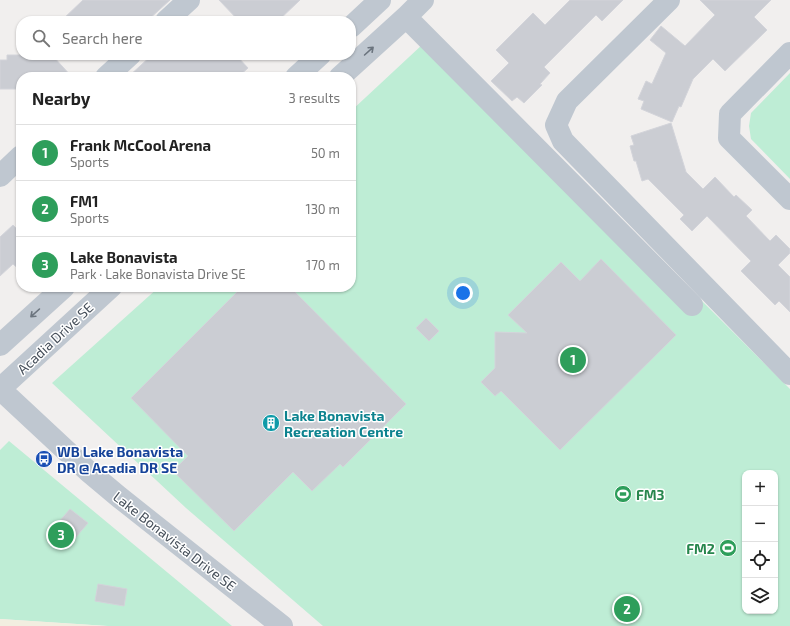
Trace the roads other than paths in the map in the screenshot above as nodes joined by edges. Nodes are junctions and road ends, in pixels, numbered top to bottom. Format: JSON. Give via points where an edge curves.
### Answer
{"nodes":[{"id":1,"x":189,"y":0,"type":"edge"},
{"id":2,"x":380,"y":0,"type":"edge"},
{"id":3,"x":669,"y":0,"type":"edge"},
{"id":4,"x":414,"y":6,"type":"edge"},
{"id":5,"x":171,"y":16,"type":"edge"},
{"id":6,"x":356,"y":22,"type":"edge"},
{"id":7,"x":790,"y":53,"type":"edge"},
{"id":8,"x":125,"y":60,"type":"edge"},
{"id":9,"x":315,"y":60,"type":"edge"},
{"id":10,"x":111,"y":72,"type":"edge"},
{"id":11,"x":301,"y":72,"type":"edge"},
{"id":12,"x":345,"y":72,"type":"edge"},
{"id":13,"x":16,"y":160,"type":"edge"},
{"id":14,"x":0,"y":174,"type":"edge"},
{"id":15,"x":790,"y":199,"type":"edge"},
{"id":16,"x":58,"y":292,"type":"edge"},
{"id":17,"x":106,"y":292,"type":"edge"},
{"id":18,"x":692,"y":305,"type":"dead end"},
{"id":19,"x":0,"y":345,"type":"edge"},
{"id":20,"x":790,"y":374,"type":"edge"},
{"id":21,"x":0,"y":389,"type":"edge"},
{"id":22,"x":282,"y":626,"type":"edge"}],
"edges":[{"from":1,"to":5,"type":"street"},
{"from":2,"to":6,"type":"street"},
{"from":3,"to":20,"type":"street","via":[[567,101],[556,125],[563,141]]},
{"from":12,"to":4,"type":"street","one_way":true},
{"from":4,"to":18,"type":"street"},
{"from":7,"to":15,"type":"street","via":[[730,114],[729,138]]},
{"from":8,"to":10,"type":"street"},
{"from":9,"to":11,"type":"street"},
{"from":13,"to":14,"type":"street"},
{"from":16,"to":19,"type":"street","one_way":true},
{"from":17,"to":21,"type":"street","name":"Acadia Drive SE"},
{"from":21,"to":22,"type":"street","name":"Lake Bonavista Drive SE","via":[[88,471]]}]}
